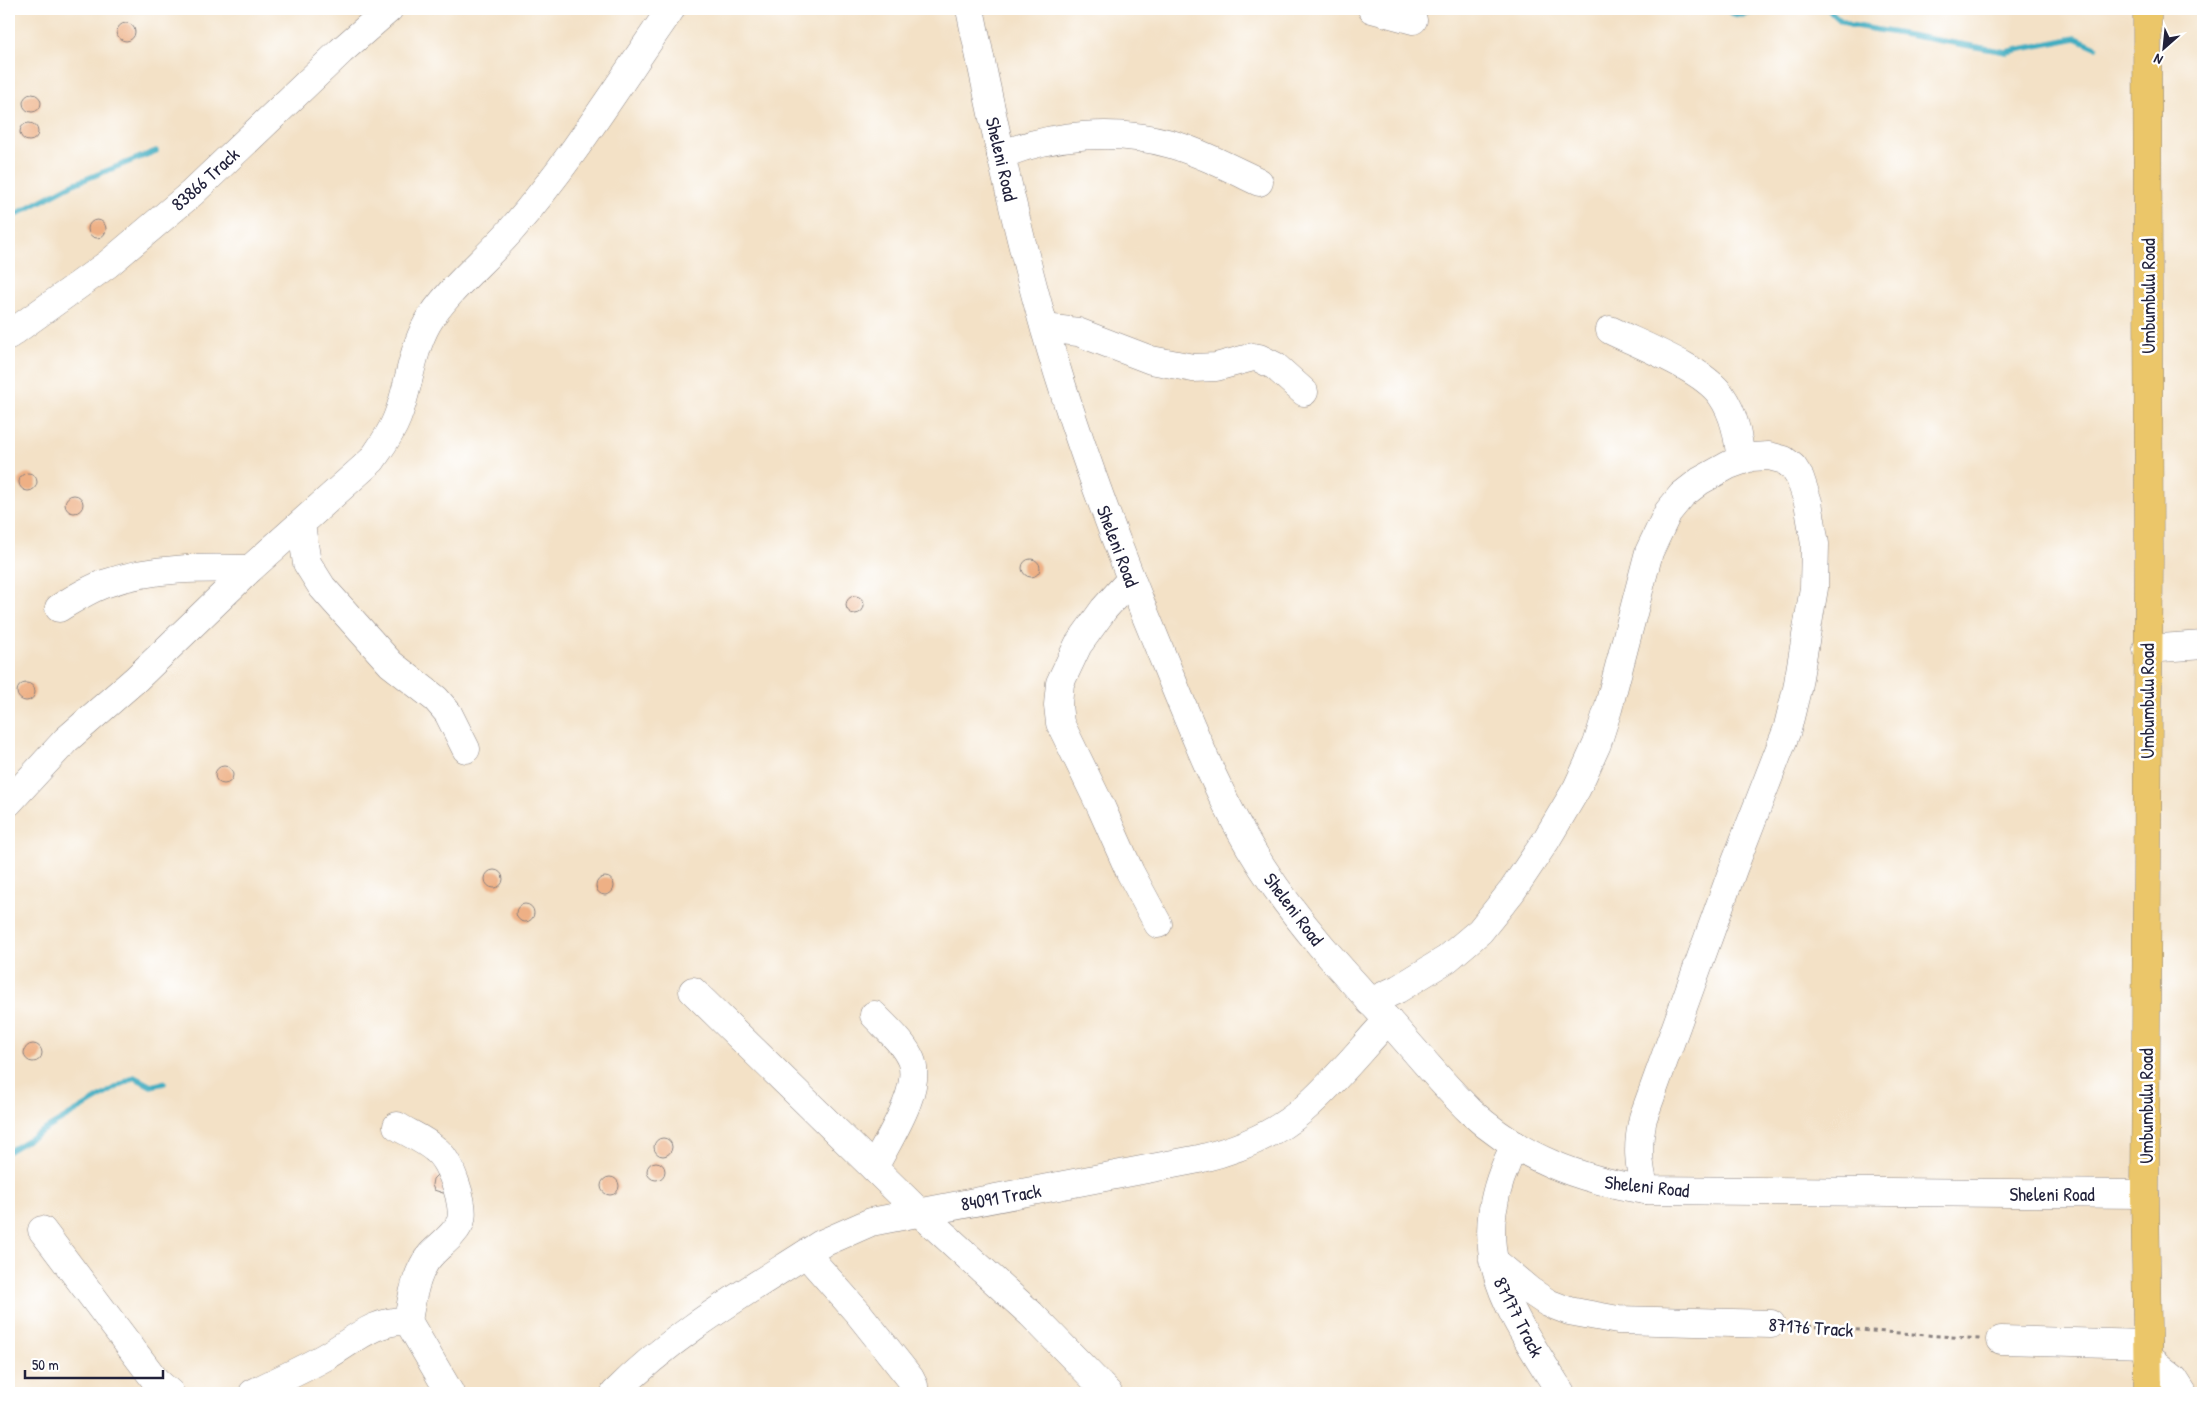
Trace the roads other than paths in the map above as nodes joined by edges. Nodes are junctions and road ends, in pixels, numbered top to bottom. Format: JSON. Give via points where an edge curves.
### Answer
{"nodes":[{"id":1,"x":389,"y":9,"type":"edge"},
{"id":2,"x":670,"y":9,"type":"edge"},
{"id":3,"x":970,"y":9,"type":"edge"},
{"id":4,"x":1372,"y":9,"type":"edge"},
{"id":5,"x":2147,"y":9,"type":"edge"},
{"id":6,"x":1413,"y":20,"type":"dead end"},
{"id":7,"x":1001,"y":155,"type":"junction"},
{"id":8,"x":1259,"y":182,"type":"dead end"},
{"id":9,"x":1045,"y":328,"type":"junction"},
{"id":10,"x":1610,"y":330,"type":"dead end"},
{"id":11,"x":9,"y":335,"type":"edge"},
{"id":12,"x":1304,"y":392,"type":"dead end"},
{"id":13,"x":1741,"y":460,"type":"junction"},
{"id":14,"x":301,"y":525,"type":"junction"},
{"id":15,"x":250,"y":568,"type":"junction"},
{"id":16,"x":1131,"y":579,"type":"junction"},
{"id":17,"x":59,"y":608,"type":"dead end"},
{"id":18,"x":2203,"y":645,"type":"edge"},
{"id":19,"x":2147,"y":649,"type":"junction"},
{"id":20,"x":466,"y":749,"type":"dead end"},
{"id":21,"x":9,"y":802,"type":"edge"},
{"id":22,"x":1158,"y":924,"type":"dead end"},
{"id":23,"x":693,"y":991,"type":"dead end"},
{"id":24,"x":1379,"y":1011,"type":"junction"},
{"id":25,"x":874,"y":1015,"type":"dead end"},
{"id":26,"x":397,"y":1126,"type":"dead end"},
{"id":27,"x":1515,"y":1145,"type":"junction"},
{"id":28,"x":874,"y":1168,"type":"junction"},
{"id":29,"x":1645,"y":1190,"type":"junction"},
{"id":30,"x":2145,"y":1194,"type":"junction"},
{"id":31,"x":919,"y":1212,"type":"junction"},
{"id":32,"x":42,"y":1230,"type":"dead end"},
{"id":33,"x":1491,"y":1248,"type":"junction"},
{"id":34,"x":806,"y":1254,"type":"junction"},
{"id":35,"x":408,"y":1321,"type":"junction"},
{"id":36,"x":1771,"y":1324,"type":"road end"},
{"id":37,"x":2001,"y":1340,"type":"road end"},
{"id":38,"x":2147,"y":1351,"type":"junction"},
{"id":39,"x":170,"y":1393,"type":"edge"},
{"id":40,"x":253,"y":1393,"type":"edge"},
{"id":41,"x":450,"y":1393,"type":"edge"},
{"id":42,"x":615,"y":1393,"type":"edge"},
{"id":43,"x":914,"y":1393,"type":"edge"},
{"id":44,"x":1108,"y":1393,"type":"edge"},
{"id":45,"x":1561,"y":1393,"type":"edge"},
{"id":46,"x":2148,"y":1393,"type":"edge"},
{"id":47,"x":2183,"y":1393,"type":"edge"}],
"edges":[{"from":1,"to":11,"type":"street","name":"83866 Track","via":[[185,199],[108,264]]},
{"from":2,"to":14,"type":"street","via":[[562,166],[514,228],[427,325],[397,419],[386,440],[358,474]]},
{"from":3,"to":7,"type":"street","name":"Sheleni Road"},
{"from":4,"to":6,"type":"street"},
{"from":5,"to":19,"type":"main road","name":"Umbumbulu Road"},
{"from":7,"to":8,"type":"street","via":[[1051,139],[1081,136],[1140,138],[1170,144],[1228,166]]},
{"from":7,"to":9,"type":"street","name":"Sheleni Road"},
{"from":9,"to":12,"type":"street","via":[[1078,332],[1150,360],[1193,368],[1216,368],[1252,357],[1275,366]]},
{"from":9,"to":16,"type":"street","name":"Sheleni Road","via":[[1076,429]]},
{"from":10,"to":13,"type":"street","via":[[1669,358],[1711,384],[1731,413],[1738,433]]},
{"from":13,"to":24,"type":"street","via":[[1700,481],[1682,495],[1658,529],[1597,744],[1577,788],[1512,891],[1480,931],[1447,959],[1398,989]]},
{"from":13,"to":29,"type":"street","via":[[1769,456],[1784,460],[1800,478],[1815,544],[1814,588],[1787,730],[1643,1118],[1638,1162]]},
{"from":14,"to":15,"type":"street"},
{"from":14,"to":20,"type":"street","via":[[307,562],[322,587],[391,664],[442,706]]},
{"from":15,"to":17,"type":"street","via":[[202,568],[128,577],[106,583]]},
{"from":15,"to":21,"type":"street","via":[[136,678],[66,740]]},
{"from":16,"to":22,"type":"street","via":[[1078,646],[1060,683],[1058,705],[1060,723]]},
{"from":16,"to":24,"type":"street","name":"Sheleni Road","via":[[1230,814],[1278,890],[1333,960]]},
{"from":18,"to":19,"type":"street"},
{"from":19,"to":30,"type":"main road","name":"Umbumbulu Road"},
{"from":23,"to":28,"type":"street"},
{"from":24,"to":27,"type":"street","name":"Sheleni Road","via":[[1470,1110]]},
{"from":24,"to":31,"type":"street","name":"84091 Track","via":[[1325,1090],[1282,1126],[1248,1143],[1198,1159]]},
{"from":25,"to":28,"type":"street","via":[[911,1059],[914,1080],[909,1100]]},
{"from":26,"to":35,"type":"street","via":[[442,1154],[462,1209],[460,1223],[454,1232],[423,1265]]},
{"from":27,"to":29,"type":"street","name":"Sheleni Road","via":[[1534,1157],[1581,1176]]},
{"from":27,"to":33,"type":"street","via":[[1498,1185]]},
{"from":28,"to":31,"type":"street"},
{"from":29,"to":30,"type":"street","name":"Sheleni Road"},
{"from":30,"to":38,"type":"main road","name":"Umbumbulu Road"},
{"from":31,"to":34,"type":"street","name":"84091 Track","via":[[871,1222],[844,1232]]},
{"from":31,"to":44,"type":"street","via":[[1031,1314]]},
{"from":32,"to":39,"type":"street","via":[[156,1381]]},
{"from":33,"to":36,"type":"street","name":"87176 Track","via":[[1530,1291],[1569,1311],[1618,1320]]},
{"from":33,"to":45,"type":"street","name":"87177 Track","via":[[1498,1281],[1508,1304]]},
{"from":34,"to":42,"type":"street","name":"84091 Track","via":[[655,1354]]},
{"from":34,"to":43,"type":"street","via":[[910,1378]]},
{"from":35,"to":40,"type":"street","via":[[388,1322],[367,1330],[326,1356]]},
{"from":35,"to":41,"type":"street"},
{"from":37,"to":38,"type":"street"},
{"from":38,"to":46,"type":"main road","name":"Umbumbulu Road"},
{"from":38,"to":47,"type":"street"}]}
